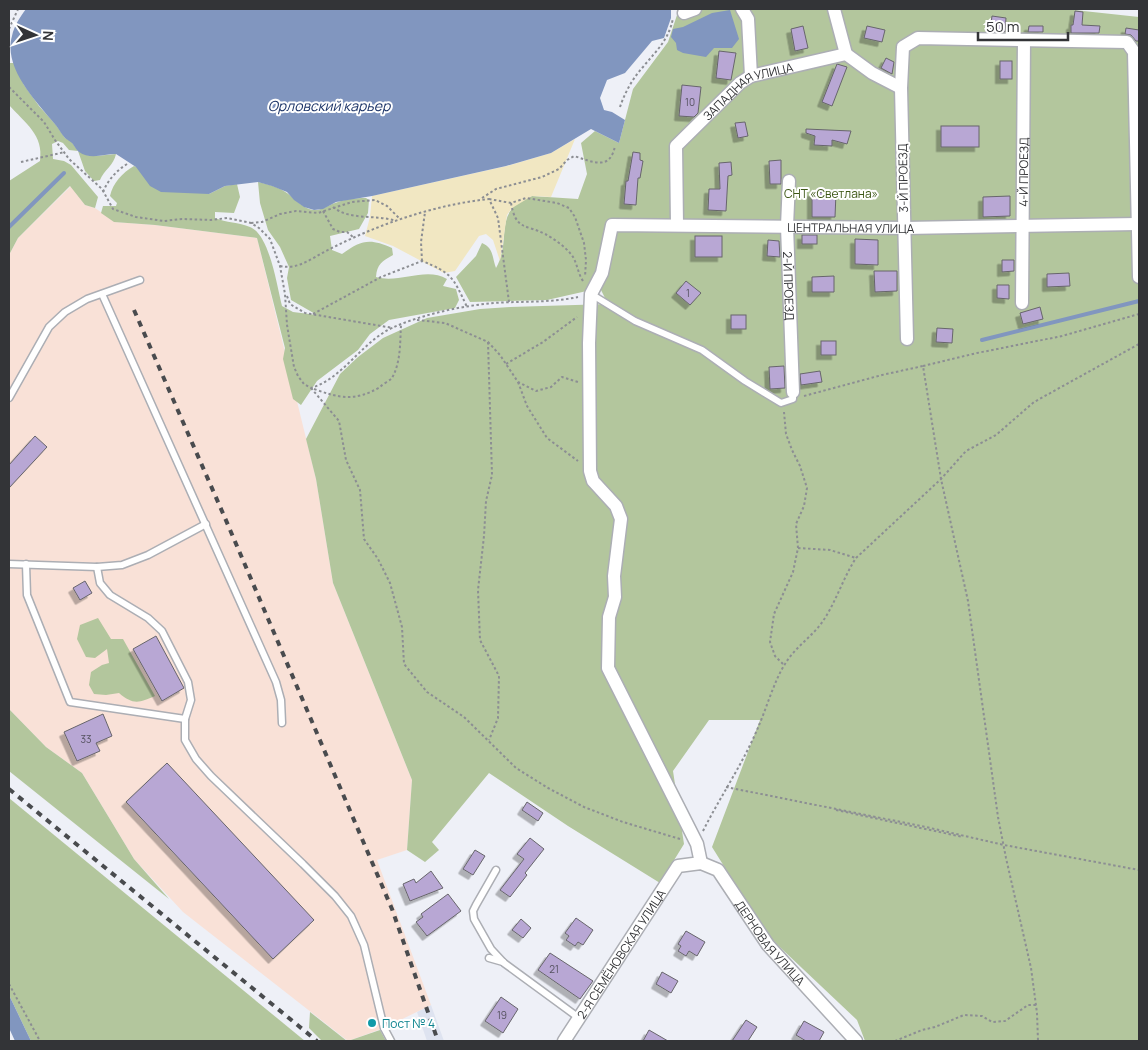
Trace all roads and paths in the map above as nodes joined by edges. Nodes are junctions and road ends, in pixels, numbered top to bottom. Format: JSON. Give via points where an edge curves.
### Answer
{"nodes":[{"id":1,"x":18,"y":9,"type":"edge"},
{"id":2,"x":742,"y":9,"type":"edge"},
{"id":3,"x":834,"y":9,"type":"edge"},
{"id":4,"x":684,"y":12,"type":"edge"},
{"id":5,"x":9,"y":29,"type":"edge"},
{"id":6,"x":1024,"y":40,"type":"junction"},
{"id":7,"x":846,"y":54,"type":"junction"},
{"id":8,"x":751,"y":76,"type":"junction"},
{"id":9,"x":9,"y":87,"type":"edge"},
{"id":10,"x":901,"y":88,"type":"junction"},
{"id":11,"x":620,"y":107,"type":"dead end"},
{"id":12,"x":615,"y":146,"type":"dead end"},
{"id":13,"x":65,"y":152,"type":"junction"},
{"id":14,"x":21,"y":162,"type":"dead end"},
{"id":15,"x":127,"y":164,"type":"dead end"},
{"id":16,"x":789,"y":181,"type":"dead end"},
{"id":17,"x":103,"y":192,"type":"junction"},
{"id":18,"x":489,"y":198,"type":"junction"},
{"id":19,"x":480,"y":200,"type":"junction"},
{"id":20,"x":511,"y":203,"type":"junction"},
{"id":21,"x":333,"y":207,"type":"junction"},
{"id":22,"x":324,"y":211,"type":"junction"},
{"id":23,"x":425,"y":212,"type":"junction"},
{"id":24,"x":399,"y":221,"type":"junction"},
{"id":25,"x":251,"y":222,"type":"junction"},
{"id":26,"x":1137,"y":224,"type":"junction"},
{"id":27,"x":677,"y":225,"type":"junction"},
{"id":28,"x":787,"y":226,"type":"junction"},
{"id":29,"x":1022,"y":227,"type":"junction"},
{"id":30,"x":905,"y":228,"type":"junction"},
{"id":31,"x":354,"y":238,"type":"junction"},
{"id":32,"x":422,"y":261,"type":"junction"},
{"id":33,"x":280,"y":266,"type":"junction"},
{"id":34,"x":1139,"y":277,"type":"edge"},
{"id":35,"x":140,"y":280,"type":"dead end"},
{"id":36,"x":102,"y":294,"type":"junction"},
{"id":37,"x":285,"y":294,"type":"junction"},
{"id":38,"x":591,"y":300,"type":"junction"},
{"id":39,"x":509,"y":302,"type":"junction"},
{"id":40,"x":1022,"y":304,"type":"dead end"},
{"id":41,"x":467,"y":306,"type":"junction"},
{"id":42,"x":313,"y":314,"type":"junction"},
{"id":43,"x":1139,"y":314,"type":"edge"},
{"id":44,"x":415,"y":320,"type":"junction"},
{"id":45,"x":401,"y":324,"type":"junction"},
{"id":46,"x":393,"y":328,"type":"junction"},
{"id":47,"x":907,"y":340,"type":"dead end"},
{"id":48,"x":488,"y":342,"type":"junction"},
{"id":49,"x":1139,"y":344,"type":"edge"},
{"id":50,"x":506,"y":364,"type":"junction"},
{"id":51,"x":923,"y":366,"type":"junction"},
{"id":52,"x":518,"y":382,"type":"junction"},
{"id":53,"x":311,"y":388,"type":"junction"},
{"id":54,"x":793,"y":396,"type":"junction"},
{"id":55,"x":9,"y":398,"type":"edge"},
{"id":56,"x":781,"y":403,"type":"junction"},
{"id":57,"x":589,"y":407,"type":"junction"},
{"id":58,"x":590,"y":471,"type":"junction"},
{"id":59,"x":941,"y":479,"type":"junction"},
{"id":60,"x":206,"y":524,"type":"junction"},
{"id":61,"x":798,"y":548,"type":"junction"},
{"id":62,"x":856,"y":558,"type":"junction"},
{"id":63,"x":9,"y":564,"type":"edge"},
{"id":64,"x":26,"y":564,"type":"junction"},
{"id":65,"x":97,"y":567,"type":"junction"},
{"id":66,"x":784,"y":665,"type":"junction"},
{"id":67,"x":185,"y":719,"type":"junction"},
{"id":68,"x":282,"y":723,"type":"dead end"},
{"id":69,"x":489,"y":740,"type":"junction"},
{"id":70,"x":726,"y":787,"type":"junction"},
{"id":71,"x":697,"y":844,"type":"junction"},
{"id":72,"x":1004,"y":845,"type":"junction"},
{"id":73,"x":701,"y":863,"type":"junction"},
{"id":74,"x":496,"y":870,"type":"dead end"},
{"id":75,"x":1139,"y":870,"type":"edge"},
{"id":76,"x":489,"y":958,"type":"dead end"},
{"id":77,"x":504,"y":963,"type":"junction"},
{"id":78,"x":9,"y":984,"type":"edge"},
{"id":79,"x":1036,"y":1005,"type":"junction"},
{"id":80,"x":579,"y":1018,"type":"junction"},
{"id":81,"x":40,"y":1041,"type":"edge"},
{"id":82,"x":391,"y":1041,"type":"edge"},
{"id":83,"x":564,"y":1041,"type":"edge"},
{"id":84,"x":856,"y":1041,"type":"edge"},
{"id":85,"x":895,"y":1041,"type":"edge"},
{"id":86,"x":1038,"y":1041,"type":"edge"}],
"edges":[{"from":1,"to":5,"type":"path"},
{"from":2,"to":8,"type":"street","via":[[748,19]]},
{"from":3,"to":7,"type":"street"},
{"from":4,"to":11,"type":"path","via":[[625,91]]},
{"from":6,"to":10,"type":"street","name":"3-Й ПРОЕЗД","via":[[918,38],[903,47]]},
{"from":6,"to":26,"type":"street","via":[[1127,42],[1134,52]]},
{"from":6,"to":29,"type":"street","name":"4-Й ПРОЕЗД"},
{"from":7,"to":8,"type":"street","name":"ЗАПАДНАЯ УЛИЦА"},
{"from":7,"to":10,"type":"street"},
{"from":8,"to":27,"type":"street","name":"ЗАПАДНАЯ УЛИЦА","via":[[740,82],[676,146]]},
{"from":9,"to":13,"type":"path","via":[[44,122]]},
{"from":10,"to":30,"type":"street","name":"3-Й ПРОЕЗД"},
{"from":12,"to":19,"type":"path","via":[[613,157],[608,162],[597,163],[574,156],[559,169],[542,177],[496,189]]},
{"from":13,"to":14,"type":"path"},
{"from":13,"to":17,"type":"path"},
{"from":15,"to":17,"type":"path","via":[[107,182]]},
{"from":16,"to":28,"type":"street","name":"2-Й ПРОЕЗД"},
{"from":17,"to":25,"type":"path","via":[[112,209],[136,217],[164,221],[227,218]]},
{"from":18,"to":19,"type":"path"},
{"from":18,"to":20,"type":"path"},
{"from":18,"to":39,"type":"path","via":[[498,218]]},
{"from":19,"to":23,"type":"path"},
{"from":20,"to":20,"type":"path","via":[[520,224],[546,235],[569,251],[585,283],[584,243],[569,208],[526,198]]},
{"from":21,"to":22,"type":"path"},
{"from":21,"to":24,"type":"path","via":[[356,215]]},
{"from":21,"to":24,"type":"path","via":[[375,200],[387,206]]},
{"from":22,"to":25,"type":"path","via":[[296,211],[262,222]]},
{"from":22,"to":31,"type":"path","via":[[333,229],[347,232]]},
{"from":23,"to":24,"type":"path"},
{"from":23,"to":32,"type":"path"},
{"from":24,"to":31,"type":"path"},
{"from":25,"to":33,"type":"path","via":[[270,239]]},
{"from":26,"to":29,"type":"street","name":"ЦЕНТРАЛЬНАЯ УЛИЦА"},
{"from":26,"to":34,"type":"street"},
{"from":27,"to":28,"type":"street","name":"ЦЕНТРАЛЬНАЯ УЛИЦА"},
{"from":27,"to":38,"type":"street","name":"ЦЕНТРАЛЬНАЯ УЛИЦА","via":[[612,225],[602,273]]},
{"from":28,"to":30,"type":"street","name":"ЦЕНТРАЛЬНАЯ УЛИЦА"},
{"from":28,"to":54,"type":"street","name":"2-Й ПРОЕЗД"},
{"from":29,"to":30,"type":"street","name":"ЦЕНТРАЛЬНАЯ УЛИЦА"},
{"from":29,"to":40,"type":"street","name":"4-Й ПРОЕЗД"},
{"from":30,"to":47,"type":"street","name":"3-Й ПРОЕЗД"},
{"from":31,"to":33,"type":"path","via":[[306,262],[289,268]]},
{"from":32,"to":41,"type":"path","via":[[453,279]]},
{"from":32,"to":42,"type":"path","via":[[381,277]]},
{"from":33,"to":37,"type":"path"},
{"from":35,"to":36,"type":"lane"},
{"from":36,"to":55,"type":"lane","via":[[65,312],[49,327]]},
{"from":36,"to":60,"type":"lane"},
{"from":37,"to":42,"type":"path","via":[[296,309]]},
{"from":37,"to":53,"type":"path","via":[[294,367],[304,384]]},
{"from":38,"to":39,"type":"path"},
{"from":38,"to":50,"type":"path","via":[[543,342]]},
{"from":38,"to":56,"type":"lane","via":[[702,350]]},
{"from":38,"to":57,"type":"street"},
{"from":39,"to":41,"type":"path"},
{"from":41,"to":44,"type":"path"},
{"from":42,"to":46,"type":"path"},
{"from":43,"to":51,"type":"path","via":[[1062,336]]},
{"from":44,"to":45,"type":"path"},
{"from":44,"to":48,"type":"path","via":[[445,323]]},
{"from":45,"to":46,"type":"path"},
{"from":45,"to":53,"type":"path","via":[[399,358],[391,379],[356,398],[335,396]]},
{"from":46,"to":53,"type":"path","via":[[371,341],[322,385]]},
{"from":48,"to":50,"type":"path"},
{"from":48,"to":69,"type":"path","via":[[492,475],[486,501],[478,590],[480,640],[499,676],[498,718]]},
{"from":49,"to":59,"type":"path","via":[[1034,402],[996,435],[966,450]]},
{"from":50,"to":52,"type":"path"},
{"from":51,"to":54,"type":"path"},
{"from":51,"to":59,"type":"path"},
{"from":52,"to":57,"type":"path","via":[[536,391],[551,387],[562,376],[577,381]]},
{"from":52,"to":58,"type":"path","via":[[526,406],[547,438]]},
{"from":53,"to":69,"type":"path","via":[[339,421],[346,460],[360,490],[364,539],[390,583],[402,627],[404,664],[426,692],[464,717]]},
{"from":54,"to":56,"type":"lane"},
{"from":56,"to":61,"type":"path","via":[[786,434],[807,488],[796,524]]},
{"from":57,"to":58,"type":"street"},
{"from":58,"to":71,"type":"street","via":[[593,481],[616,506],[621,519],[614,576],[615,597],[609,617],[608,668]]},
{"from":59,"to":62,"type":"path"},
{"from":59,"to":72,"type":"path","via":[[968,601]]},
{"from":60,"to":65,"type":"lane","via":[[131,562]]},
{"from":60,"to":68,"type":"lane","via":[[276,682]]},
{"from":61,"to":62,"type":"path","via":[[830,550]]},
{"from":61,"to":66,"type":"path","via":[[793,572],[774,614],[770,642],[775,656]]},
{"from":62,"to":66,"type":"path","via":[[822,622]]},
{"from":63,"to":64,"type":"lane"},
{"from":64,"to":65,"type":"lane"},
{"from":64,"to":67,"type":"lane","via":[[27,595],[70,702]]},
{"from":65,"to":67,"type":"lane","via":[[100,584],[110,595],[148,618],[162,631],[188,682],[191,700]]},
{"from":66,"to":70,"type":"path","via":[[757,731]]},
{"from":67,"to":82,"type":"lane","via":[[185,740],[196,759],[304,864],[350,916],[364,945],[384,1028]]},
{"from":69,"to":71,"type":"path","via":[[516,768],[584,808]]},
{"from":70,"to":71,"type":"path"},
{"from":70,"to":72,"type":"path"},
{"from":71,"to":73,"type":"street"},
{"from":72,"to":75,"type":"path"},
{"from":72,"to":79,"type":"path"},
{"from":73,"to":80,"type":"street","name":"2-Я СЕМЁНОВСКАЯ УЛИЦА","via":[[678,866]]},
{"from":73,"to":84,"type":"street","name":"ДЕРНОВАЯ УЛИЦА","via":[[718,870],[768,945]]},
{"from":74,"to":77,"type":"lane","via":[[473,911],[474,919],[491,949]]},
{"from":76,"to":77,"type":"lane"},
{"from":77,"to":80,"type":"lane"},
{"from":78,"to":81,"type":"path"},
{"from":79,"to":85,"type":"path","via":[[1028,1005],[1005,1021],[992,1022],[982,1016],[964,1015]]},
{"from":79,"to":86,"type":"path"},
{"from":80,"to":83,"type":"street","name":"2-Я СЕМЁНОВСКАЯ УЛИЦА"}]}
